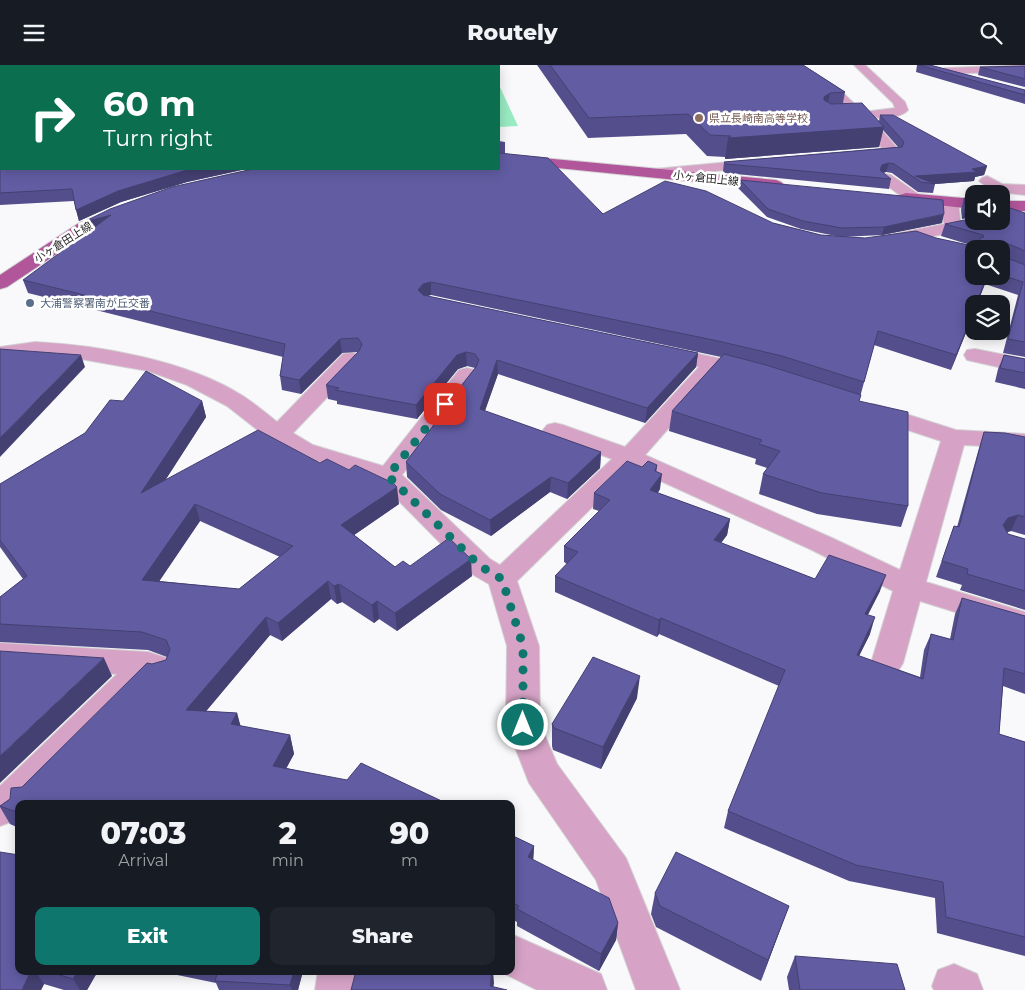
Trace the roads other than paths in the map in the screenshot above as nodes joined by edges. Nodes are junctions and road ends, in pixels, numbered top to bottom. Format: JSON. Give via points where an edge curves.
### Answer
{"nodes":[{"id":1,"x":859,"y":65,"type":"edge"},
{"id":2,"x":1025,"y":68,"type":"edge"},
{"id":3,"x":980,"y":81,"type":"edge"},
{"id":4,"x":838,"y":95,"type":"dead end"},
{"id":5,"x":861,"y":116,"type":"junction"},
{"id":6,"x":835,"y":118,"type":"edge"},
{"id":7,"x":845,"y":156,"type":"edge"},
{"id":8,"x":500,"y":158,"type":"edge"},
{"id":9,"x":778,"y":161,"type":"edge"},
{"id":10,"x":655,"y":173,"type":"junction"},
{"id":11,"x":886,"y":178,"type":"edge"},
{"id":12,"x":710,"y":179,"type":"junction"},
{"id":13,"x":987,"y":181,"type":"dead end"},
{"id":14,"x":788,"y":187,"type":"edge"},
{"id":15,"x":1025,"y":190,"type":"edge"},
{"id":16,"x":698,"y":193,"type":"edge"},
{"id":17,"x":886,"y":196,"type":"edge"},
{"id":18,"x":915,"y":199,"type":"junction"},
{"id":19,"x":950,"y":203,"type":"junction"},
{"id":20,"x":138,"y":204,"type":"edge"},
{"id":21,"x":965,"y":204,"type":"edge"},
{"id":22,"x":1010,"y":206,"type":"edge"},
{"id":23,"x":1025,"y":206,"type":"edge"},
{"id":24,"x":1010,"y":210,"type":"edge"},
{"id":25,"x":1025,"y":219,"type":"edge"},
{"id":26,"x":965,"y":225,"type":"edge"},
{"id":27,"x":953,"y":227,"type":"junction"},
{"id":28,"x":913,"y":235,"type":"junction"},
{"id":29,"x":872,"y":243,"type":"edge"},
{"id":30,"x":939,"y":245,"type":"edge"},
{"id":31,"x":0,"y":283,"type":"edge"},
{"id":32,"x":640,"y":347,"type":"edge"},
{"id":33,"x":0,"y":353,"type":"edge"},
{"id":34,"x":975,"y":355,"type":"dead end"},
{"id":35,"x":351,"y":359,"type":"edge"},
{"id":36,"x":716,"y":363,"type":"junction"},
{"id":37,"x":1025,"y":366,"type":"edge"},
{"id":38,"x":467,"y":375,"type":"edge"},
{"id":39,"x":771,"y":377,"type":"edge"},
{"id":40,"x":853,"y":404,"type":"edge"},
{"id":41,"x":555,"y":430,"type":"dead end"},
{"id":42,"x":278,"y":434,"type":"junction"},
{"id":43,"x":954,"y":437,"type":"junction"},
{"id":44,"x":1025,"y":441,"type":"edge"},
{"id":45,"x":629,"y":457,"type":"junction"},
{"id":46,"x":388,"y":476,"type":"junction"},
{"id":47,"x":502,"y":579,"type":"junction"},
{"id":48,"x":911,"y":588,"type":"junction"},
{"id":49,"x":1025,"y":623,"type":"edge"},
{"id":50,"x":0,"y":655,"type":"edge"},
{"id":51,"x":887,"y":663,"type":"dead end"},
{"id":52,"x":0,"y":810,"type":"edge"},
{"id":53,"x":515,"y":957,"type":"edge"},
{"id":54,"x":339,"y":975,"type":"edge"},
{"id":55,"x":337,"y":990,"type":"edge"},
{"id":56,"x":584,"y":990,"type":"edge"},
{"id":57,"x":658,"y":990,"type":"edge"}],
"edges":[{"from":1,"to":5,"type":"street","via":[[899,102],[902,110]]},
{"from":2,"to":3,"type":"street","via":[[941,70]]},
{"from":4,"to":5,"type":"street"},
{"from":5,"to":6,"type":"street"},
{"from":5,"to":7,"type":"street","via":[[894,152]]},
{"from":8,"to":10,"type":"main road","name":"小ヶ倉田上線"},
{"from":9,"to":10,"type":"street"},
{"from":10,"to":12,"type":"main road","name":"小ヶ倉田上線"},
{"from":11,"to":18,"type":"street"},
{"from":12,"to":14,"type":"main road","name":"小ヶ倉田上線"},
{"from":12,"to":16,"type":"street"},
{"from":13,"to":15,"type":"street","via":[[998,189]]},
{"from":17,"to":18,"type":"main road"},
{"from":18,"to":19,"type":"main road"},
{"from":19,"to":21,"type":"main road"},
{"from":19,"to":27,"type":"street"},
{"from":20,"to":31,"type":"main road","name":"小ヶ倉田上線","via":[[85,227]]},
{"from":22,"to":23,"type":"main road"},
{"from":24,"to":25,"type":"street"},
{"from":26,"to":27,"type":"street"},
{"from":27,"to":28,"type":"street"},
{"from":28,"to":29,"type":"street"},
{"from":28,"to":30,"type":"street"},
{"from":32,"to":36,"type":"street"},
{"from":33,"to":42,"type":"street","via":[[36,348],[58,349],[152,365],[195,380],[235,401]]},
{"from":34,"to":37,"type":"street"},
{"from":35,"to":42,"type":"street"},
{"from":36,"to":39,"type":"street"},
{"from":36,"to":45,"type":"street"},
{"from":38,"to":46,"type":"street"},
{"from":40,"to":43,"type":"street"},
{"from":41,"to":45,"type":"street"},
{"from":42,"to":46,"type":"street","via":[[304,451]]},
{"from":43,"to":44,"type":"street"},
{"from":43,"to":48,"type":"street"},
{"from":45,"to":47,"type":"street"},
{"from":45,"to":48,"type":"street"},
{"from":46,"to":47,"type":"street","via":[[480,566]]},
{"from":47,"to":57,"type":"street","via":[[523,646],[523,725],[542,771],[612,871]]},
{"from":48,"to":49,"type":"street"},
{"from":48,"to":51,"type":"street"},
{"from":50,"to":52,"type":"street","via":[[156,667],[88,721]]},
{"from":53,"to":56,"type":"street"},
{"from":54,"to":55,"type":"street"}]}
